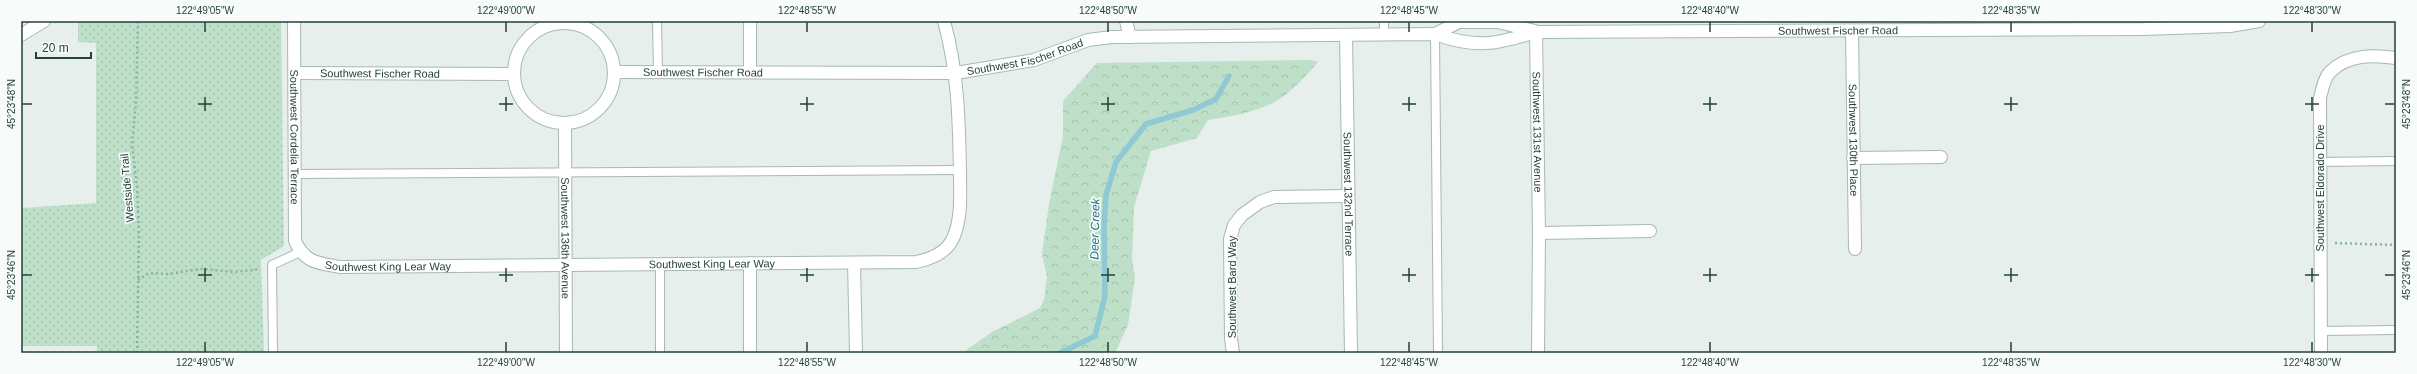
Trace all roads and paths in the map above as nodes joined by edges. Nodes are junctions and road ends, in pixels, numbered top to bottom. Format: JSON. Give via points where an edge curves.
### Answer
{"nodes":[{"id":1,"x":44,"y":21,"type":"edge"},
{"id":2,"x":138,"y":21,"type":"edge"},
{"id":3,"x":294,"y":21,"type":"edge"},
{"id":4,"x":657,"y":21,"type":"edge"},
{"id":5,"x":750,"y":21,"type":"edge"},
{"id":6,"x":944,"y":21,"type":"edge"},
{"id":7,"x":1126,"y":21,"type":"edge"},
{"id":8,"x":1384,"y":21,"type":"edge"},
{"id":9,"x":2258,"y":21,"type":"edge"},
{"id":10,"x":563,"y":22,"type":"edge"},
{"id":11,"x":1536,"y":25,"type":"edge"},
{"id":12,"x":2143,"y":25,"type":"edge"},
{"id":13,"x":1852,"y":31,"type":"junction"},
{"id":14,"x":1384,"y":34,"type":"junction"},
{"id":15,"x":1435,"y":34,"type":"junction"},
{"id":16,"x":21,"y":35,"type":"edge"},
{"id":17,"x":1346,"y":35,"type":"junction"},
{"id":18,"x":1130,"y":37,"type":"junction"},
{"id":19,"x":2396,"y":58,"type":"edge"},
{"id":20,"x":750,"y":71,"type":"junction"},
{"id":21,"x":614,"y":72,"type":"junction"},
{"id":22,"x":658,"y":72,"type":"junction"},
{"id":23,"x":294,"y":73,"type":"junction"},
{"id":24,"x":956,"y":73,"type":"junction"},
{"id":25,"x":513,"y":74,"type":"junction"},
{"id":26,"x":564,"y":124,"type":"junction"},
{"id":27,"x":1941,"y":157,"type":"dead end"},
{"id":28,"x":1853,"y":158,"type":"junction"},
{"id":29,"x":2396,"y":161,"type":"edge"},
{"id":30,"x":2319,"y":162,"type":"junction"},
{"id":31,"x":960,"y":170,"type":"junction"},
{"id":32,"x":565,"y":172,"type":"junction"},
{"id":33,"x":295,"y":174,"type":"junction"},
{"id":34,"x":1348,"y":196,"type":"junction"},
{"id":35,"x":1650,"y":231,"type":"dead end"},
{"id":36,"x":1539,"y":233,"type":"junction"},
{"id":37,"x":2320,"y":243,"type":"junction"},
{"id":38,"x":2396,"y":245,"type":"edge"},
{"id":39,"x":1855,"y":249,"type":"dead end"},
{"id":40,"x":300,"y":252,"type":"junction"},
{"id":41,"x":750,"y":263,"type":"junction"},
{"id":42,"x":854,"y":263,"type":"junction"},
{"id":43,"x":566,"y":264,"type":"junction"},
{"id":44,"x":660,"y":264,"type":"junction"},
{"id":45,"x":272,"y":265,"type":"junction"},
{"id":46,"x":137,"y":281,"type":"junction"},
{"id":47,"x":2396,"y":330,"type":"edge"},
{"id":48,"x":2321,"y":331,"type":"junction"},
{"id":49,"x":136,"y":353,"type":"edge"},
{"id":50,"x":273,"y":353,"type":"edge"},
{"id":51,"x":566,"y":353,"type":"edge"},
{"id":52,"x":660,"y":353,"type":"edge"},
{"id":53,"x":750,"y":353,"type":"edge"},
{"id":54,"x":856,"y":353,"type":"edge"},
{"id":55,"x":1233,"y":353,"type":"edge"},
{"id":56,"x":1351,"y":353,"type":"edge"},
{"id":57,"x":1438,"y":353,"type":"edge"},
{"id":58,"x":1538,"y":353,"type":"edge"},
{"id":59,"x":2321,"y":353,"type":"edge"}],
"edges":[{"from":1,"to":16,"type":"street"},
{"from":2,"to":46,"type":"path","name":"Westside Trail","via":[[132,144],[139,233]]},
{"from":3,"to":23,"type":"street","name":"Southwest Cordelia Terrace"},
{"from":4,"to":22,"type":"lane"},
{"from":5,"to":20,"type":"street"},
{"from":6,"to":24,"type":"street","name":"Southwest King Lear Way"},
{"from":7,"to":18,"type":"street"},
{"from":8,"to":14,"type":"lane"},
{"from":9,"to":12,"type":"street","name":"Southwest Fischer Road","via":[[2230,26]]},
{"from":10,"to":21,"type":"street","via":[[584,27],[600,38],[611,55]]},
{"from":10,"to":25,"type":"street","via":[[544,27],[528,37],[517,54]]},
{"from":11,"to":13,"type":"street","name":"Southwest Fischer Road"},
{"from":11,"to":15,"type":"street","name":"Southwest Fischer Road","via":[[1459,22]]},
{"from":11,"to":15,"type":"street","name":"Southwest Fischer Road","via":[[1499,43],[1459,43]]},
{"from":11,"to":36,"type":"street","name":"Southwest 131st Avenue"},
{"from":12,"to":13,"type":"street","name":"Southwest Fischer Road"},
{"from":13,"to":28,"type":"street","name":"Southwest 130th Place"},
{"from":14,"to":15,"type":"street","name":"Southwest Fischer Road"},
{"from":14,"to":17,"type":"street","name":"Southwest Fischer Road"},
{"from":15,"to":57,"type":"lane"},
{"from":17,"to":18,"type":"street","name":"Southwest Fischer Road"},
{"from":17,"to":34,"type":"street","name":"Southwest 132nd Terrace"},
{"from":18,"to":24,"type":"street","name":"Southwest Fischer Road","via":[[1088,40],[1034,60]]},
{"from":19,"to":30,"type":"street","name":"Southwest Eldorado Drive","via":[[2362,56],[2343,62],[2330,72],[2320,98]]},
{"from":20,"to":22,"type":"street","name":"Southwest Fischer Road"},
{"from":20,"to":24,"type":"street","name":"Southwest Fischer Road"},
{"from":21,"to":22,"type":"street","name":"Southwest Fischer Road"},
{"from":21,"to":26,"type":"street","via":[[610,95],[600,109],[584,120]]},
{"from":23,"to":25,"type":"street","name":"Southwest Fischer Road"},
{"from":23,"to":33,"type":"street","name":"Southwest Cordelia Terrace"},
{"from":24,"to":31,"type":"street","name":"Southwest King Lear Way"},
{"from":25,"to":26,"type":"street","via":[[517,93],[529,111],[546,121]]},
{"from":26,"to":32,"type":"street","name":"Southwest 136th Avenue"},
{"from":27,"to":28,"type":"street"},
{"from":28,"to":39,"type":"street","name":"Southwest 130th Place"},
{"from":29,"to":30,"type":"lane"},
{"from":30,"to":37,"type":"street","name":"Southwest Eldorado Drive"},
{"from":31,"to":32,"type":"lane"},
{"from":31,"to":42,"type":"street","name":"Southwest King Lear Way","via":[[960,216],[954,237],[945,248],[932,258],[916,262]]},
{"from":32,"to":33,"type":"lane"},
{"from":32,"to":43,"type":"street","name":"Southwest 136th Avenue"},
{"from":33,"to":40,"type":"street","name":"Southwest Cordelia Terrace","via":[[295,241]]},
{"from":34,"to":55,"type":"street","name":"Southwest Bard Way","via":[[1274,197],[1252,207],[1237,220],[1230,239]]},
{"from":34,"to":56,"type":"street","name":"Southwest 132nd Terrace"},
{"from":35,"to":36,"type":"street"},
{"from":36,"to":58,"type":"street","name":"Southwest 131st Avenue"},
{"from":37,"to":38,"type":"path"},
{"from":37,"to":48,"type":"street","name":"Southwest Eldorado Drive"},
{"from":40,"to":43,"type":"street","name":"Southwest King Lear Way","via":[[315,263],[340,267]]},
{"from":40,"to":45,"type":"lane"},
{"from":41,"to":42,"type":"street","name":"Southwest King Lear Way"},
{"from":41,"to":44,"type":"street","name":"Southwest King Lear Way"},
{"from":41,"to":53,"type":"street"},
{"from":42,"to":54,"type":"street"},
{"from":43,"to":44,"type":"street","name":"Southwest King Lear Way"},
{"from":43,"to":51,"type":"street","name":"Southwest 136th Avenue"},
{"from":44,"to":52,"type":"lane"},
{"from":45,"to":46,"type":"path","via":[[235,272],[201,269],[168,274],[149,273]]},
{"from":45,"to":50,"type":"lane"},
{"from":46,"to":49,"type":"path","name":"Westside Trail"},
{"from":47,"to":48,"type":"lane"},
{"from":48,"to":59,"type":"street","name":"Southwest Eldorado Drive"}]}
